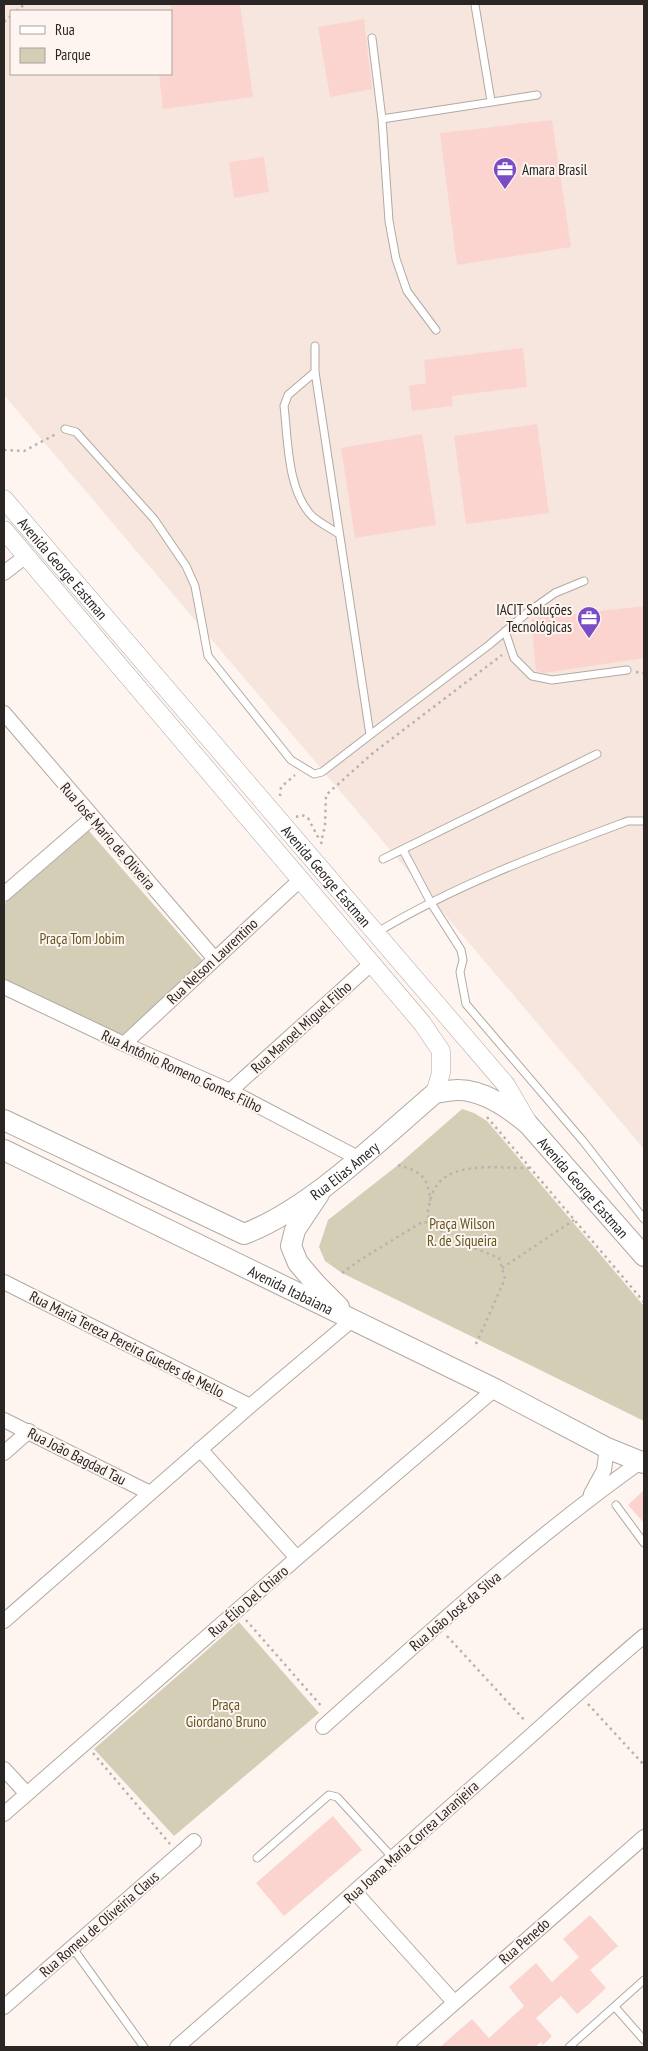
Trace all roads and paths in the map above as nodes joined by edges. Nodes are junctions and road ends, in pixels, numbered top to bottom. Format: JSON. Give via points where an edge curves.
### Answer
{"nodes":[{"id":1,"x":475,"y":6,"type":"dead end"},
{"id":2,"x":372,"y":38,"type":"dead end"},
{"id":3,"x":537,"y":95,"type":"dead end"},
{"id":4,"x":491,"y":101,"type":"junction"},
{"id":5,"x":382,"y":119,"type":"junction"},
{"id":6,"x":436,"y":330,"type":"dead end"},
{"id":7,"x":315,"y":346,"type":"dead end"},
{"id":8,"x":316,"y":372,"type":"junction"},
{"id":9,"x":65,"y":429,"type":"joint"},
{"id":10,"x":4,"y":450,"type":"edge"},
{"id":11,"x":4,"y":499,"type":"edge"},
{"id":12,"x":4,"y":530,"type":"edge"},
{"id":13,"x":339,"y":534,"type":"junction"},
{"id":14,"x":26,"y":556,"type":"junction"},
{"id":15,"x":4,"y":573,"type":"edge"},
{"id":16,"x":584,"y":581,"type":"dead end"},
{"id":17,"x":506,"y":631,"type":"junction"},
{"id":18,"x":511,"y":648,"type":"junction"},
{"id":19,"x":627,"y":670,"type":"dead end"},
{"id":20,"x":7,"y":723,"type":"edge"},
{"id":21,"x":370,"y":735,"type":"junction"},
{"id":22,"x":597,"y":754,"type":"dead end"},
{"id":23,"x":303,"y":767,"type":"junction"},
{"id":24,"x":280,"y":801,"type":"dead end"},
{"id":25,"x":290,"y":812,"type":"dead end"},
{"id":26,"x":92,"y":818,"type":"junction"},
{"id":27,"x":294,"y":818,"type":"junction"},
{"id":28,"x":644,"y":821,"type":"edge"},
{"id":29,"x":299,"y":823,"type":"dead end"},
{"id":30,"x":321,"y":842,"type":"junction"},
{"id":31,"x":326,"y":849,"type":"dead end"},
{"id":32,"x":403,"y":850,"type":"junction"},
{"id":33,"x":383,"y":859,"type":"dead end"},
{"id":34,"x":301,"y":879,"type":"junction"},
{"id":35,"x":4,"y":894,"type":"edge"},
{"id":36,"x":431,"y":902,"type":"junction"},
{"id":37,"x":376,"y":933,"type":"junction"},
{"id":38,"x":214,"y":958,"type":"junction"},
{"id":39,"x":372,"y":962,"type":"junction"},
{"id":40,"x":4,"y":986,"type":"edge"},
{"id":41,"x":124,"y":1044,"type":"junction"},
{"id":42,"x":230,"y":1091,"type":"junction"},
{"id":43,"x":435,"y":1094,"type":"junction"},
{"id":44,"x":486,"y":1115,"type":"dead end"},
{"id":45,"x":4,"y":1120,"type":"edge"},
{"id":46,"x":528,"y":1124,"type":"junction"},
{"id":47,"x":5,"y":1152,"type":"edge"},
{"id":48,"x":358,"y":1158,"type":"junction"},
{"id":49,"x":398,"y":1166,"type":"dead end"},
{"id":50,"x":530,"y":1168,"type":"junction"},
{"id":51,"x":324,"y":1186,"type":"junction"},
{"id":52,"x":430,"y":1203,"type":"junction"},
{"id":53,"x":644,"y":1219,"type":"edge"},
{"id":54,"x":574,"y":1220,"type":"junction"},
{"id":55,"x":434,"y":1223,"type":"junction"},
{"id":56,"x":644,"y":1256,"type":"edge"},
{"id":57,"x":502,"y":1268,"type":"junction"},
{"id":58,"x":342,"y":1273,"type":"dead end"},
{"id":59,"x":4,"y":1282,"type":"edge"},
{"id":60,"x":644,"y":1302,"type":"edge"},
{"id":61,"x":352,"y":1320,"type":"junction"},
{"id":62,"x":476,"y":1344,"type":"dead end"},
{"id":63,"x":495,"y":1389,"type":"junction"},
{"id":64,"x":250,"y":1406,"type":"junction"},
{"id":65,"x":4,"y":1420,"type":"edge"},
{"id":66,"x":29,"y":1431,"type":"junction"},
{"id":67,"x":607,"y":1448,"type":"junction"},
{"id":68,"x":200,"y":1449,"type":"junction"},
{"id":69,"x":4,"y":1453,"type":"edge"},
{"id":70,"x":642,"y":1463,"type":"edge"},
{"id":71,"x":150,"y":1493,"type":"junction"},
{"id":72,"x":590,"y":1498,"type":"junction"},
{"id":73,"x":616,"y":1504,"type":"dead end"},
{"id":74,"x":644,"y":1543,"type":"edge"},
{"id":75,"x":297,"y":1558,"type":"junction"},
{"id":76,"x":238,"y":1610,"type":"junction"},
{"id":77,"x":4,"y":1621,"type":"edge"},
{"id":78,"x":438,"y":1625,"type":"junction"},
{"id":79,"x":644,"y":1636,"type":"edge"},
{"id":80,"x":578,"y":1692,"type":"junction"},
{"id":81,"x":328,"y":1722,"type":"joint"},
{"id":82,"x":536,"y":1732,"type":"junction"},
{"id":83,"x":85,"y":1743,"type":"junction"},
{"id":84,"x":644,"y":1765,"type":"edge"},
{"id":85,"x":4,"y":1769,"type":"edge"},
{"id":86,"x":27,"y":1794,"type":"junction"},
{"id":87,"x":4,"y":1814,"type":"edge"},
{"id":88,"x":644,"y":1837,"type":"edge"},
{"id":89,"x":194,"y":1841,"type":"dead end"},
{"id":90,"x":179,"y":1855,"type":"junction"},
{"id":91,"x":257,"y":1858,"type":"dead end"},
{"id":92,"x":393,"y":1858,"type":"junction"},
{"id":93,"x":355,"y":1892,"type":"junction"},
{"id":94,"x":72,"y":1946,"type":"junction"},
{"id":95,"x":644,"y":1980,"type":"edge"},
{"id":96,"x":454,"y":2002,"type":"junction"},
{"id":97,"x":4,"y":2007,"type":"edge"},
{"id":98,"x":615,"y":2007,"type":"junction"},
{"id":99,"x":644,"y":2040,"type":"edge"},
{"id":100,"x":144,"y":2047,"type":"edge"},
{"id":101,"x":177,"y":2047,"type":"edge"},
{"id":102,"x":404,"y":2047,"type":"edge"},
{"id":103,"x":569,"y":2047,"type":"edge"}],
"edges":[{"from":1,"to":4,"type":"lane"},
{"from":2,"to":5,"type":"lane"},
{"from":3,"to":4,"type":"lane"},
{"from":4,"to":5,"type":"lane"},
{"from":5,"to":6,"type":"lane","via":[[389,221],[396,259],[407,290]]},
{"from":7,"to":8,"type":"lane"},
{"from":8,"to":13,"type":"lane"},
{"from":8,"to":13,"type":"lane","via":[[288,395],[284,406],[293,480],[300,501],[313,517]]},
{"from":9,"to":10,"type":"path","via":[[24,451]]},
{"from":9,"to":23,"type":"lane","via":[[76,432],[154,519],[186,566],[195,586],[208,656],[291,760]]},
{"from":11,"to":37,"type":"street","name":"Avenida George Eastman"},
{"from":12,"to":14,"type":"street","name":"Avenida George Eastman"},
{"from":13,"to":21,"type":"lane"},
{"from":14,"to":15,"type":"street"},
{"from":14,"to":34,"type":"street","name":"Avenida George Eastman"},
{"from":16,"to":17,"type":"lane","via":[[555,593]]},
{"from":17,"to":18,"type":"lane"},
{"from":17,"to":21,"type":"lane"},
{"from":18,"to":19,"type":"lane","via":[[514,658],[532,676],[552,680]]},
{"from":18,"to":30,"type":"path","via":[[373,753],[326,795]]},
{"from":20,"to":26,"type":"street","name":"Rua José Mario de Oliveira"},
{"from":21,"to":23,"type":"lane","via":[[322,772],[314,774]]},
{"from":22,"to":32,"type":"lane"},
{"from":23,"to":24,"type":"path","via":[[281,788]]},
{"from":25,"to":27,"type":"path"},
{"from":26,"to":35,"type":"street"},
{"from":26,"to":38,"type":"street","name":"Rua José Mario de Oliveira"},
{"from":27,"to":29,"type":"path"},
{"from":27,"to":30,"type":"path","via":[[302,815],[308,818]]},
{"from":28,"to":36,"type":"lane","via":[[628,821],[528,858]]},
{"from":30,"to":31,"type":"path"},
{"from":32,"to":33,"type":"lane"},
{"from":32,"to":36,"type":"lane"},
{"from":34,"to":38,"type":"street","name":"Rua Nelson Laurentino"},
{"from":34,"to":39,"type":"street","name":"Avenida George Eastman"},
{"from":36,"to":37,"type":"lane"},
{"from":36,"to":53,"type":"lane","via":[[461,950],[460,972],[466,1004],[583,1141]]},
{"from":37,"to":46,"type":"street","name":"Avenida George Eastman","via":[[506,1086]]},
{"from":38,"to":41,"type":"street","name":"Rua Nelson Laurentino"},
{"from":39,"to":42,"type":"street","name":"Rua Manoel Miguel Filho"},
{"from":39,"to":43,"type":"street","name":"Avenida George Eastman","via":[[441,1051],[441,1073]]},
{"from":40,"to":41,"type":"street","name":"Rua Antônio Romeno Gomes Filho"},
{"from":41,"to":42,"type":"street","name":"Rua Antônio Romeno Gomes Filho"},
{"from":42,"to":48,"type":"street","name":"Rua Antônio Romeno Gomes Filho"},
{"from":43,"to":46,"type":"main road","via":[[458,1090],[474,1092],[509,1108]]},
{"from":43,"to":48,"type":"main road","name":"Rua Elias Amery"},
{"from":44,"to":50,"type":"path"},
{"from":45,"to":51,"type":"main road","name":"Rua Elias Amery","via":[[244,1234],[266,1225]]},
{"from":46,"to":56,"type":"main road","name":"Avenida George Eastman"},
{"from":47,"to":61,"type":"main road","name":"Avenida Itabaiana"},
{"from":48,"to":51,"type":"main road","name":"Rua Elias Amery"},
{"from":49,"to":52,"type":"path","via":[[409,1168],[422,1177],[429,1186]]},
{"from":50,"to":52,"type":"path","via":[[477,1167],[454,1173],[437,1184]]},
{"from":50,"to":54,"type":"path"},
{"from":51,"to":61,"type":"main road","via":[[295,1230],[291,1246],[298,1263]]},
{"from":52,"to":55,"type":"path","via":[[427,1215]]},
{"from":54,"to":57,"type":"path"},
{"from":54,"to":60,"type":"path"},
{"from":55,"to":57,"type":"path","via":[[447,1237],[500,1258]]},
{"from":55,"to":58,"type":"path","via":[[422,1222]]},
{"from":57,"to":62,"type":"path","via":[[505,1279]]},
{"from":59,"to":64,"type":"street","name":"Rua Maria Tereza Pereira Guedes de Mello"},
{"from":61,"to":63,"type":"main road","name":"Avenida Itabaiana"},
{"from":61,"to":64,"type":"street"},
{"from":63,"to":67,"type":"main road","name":"Avenida Itabaiana"},
{"from":63,"to":75,"type":"street","name":"Rua Élio Del Chiaro"},
{"from":64,"to":68,"type":"street"},
{"from":65,"to":66,"type":"street","name":"Rua João Bagdad Tau"},
{"from":66,"to":69,"type":"street"},
{"from":66,"to":71,"type":"street","name":"Rua João Bagdad Tau"},
{"from":67,"to":70,"type":"main road"},
{"from":67,"to":72,"type":"street","name":"Rua João José da Silva","via":[[604,1470]]},
{"from":68,"to":71,"type":"street"},
{"from":68,"to":75,"type":"street"},
{"from":70,"to":72,"type":"street","name":"Rua João José da Silva"},
{"from":71,"to":77,"type":"street"},
{"from":72,"to":78,"type":"street","name":"Rua João José da Silva"},
{"from":73,"to":74,"type":"lane"},
{"from":75,"to":76,"type":"street","name":"Rua Élio Del Chiaro"},
{"from":76,"to":81,"type":"path"},
{"from":76,"to":83,"type":"street","name":"Rua Élio Del Chiaro"},
{"from":78,"to":81,"type":"street","name":"Rua João José da Silva"},
{"from":78,"to":82,"type":"path"},
{"from":79,"to":80,"type":"street","name":"Rua Joana Maria Correa Laranjeira"},
{"from":80,"to":82,"type":"street","name":"Rua Joana Maria Correa Laranjeira"},
{"from":80,"to":84,"type":"path"},
{"from":82,"to":92,"type":"street","name":"Rua Joana Maria Correa Laranjeira"},
{"from":83,"to":86,"type":"street","name":"Rua Élio Del Chiaro"},
{"from":83,"to":90,"type":"path"},
{"from":85,"to":86,"type":"street"},
{"from":86,"to":87,"type":"street","name":"Rua Élio Del Chiaro"},
{"from":88,"to":96,"type":"street","name":"Rua Penedo"},
{"from":89,"to":90,"type":"street","name":"Rua Romeu de Oliveiria Claus"},
{"from":90,"to":94,"type":"street","name":"Rua Romeu de Oliveiria Claus"},
{"from":91,"to":92,"type":"lane","via":[[325,1797],[334,1795]]},
{"from":92,"to":93,"type":"street","name":"Rua Joana Maria Correa Laranjeira"},
{"from":93,"to":96,"type":"street"},
{"from":93,"to":101,"type":"street","name":"Rua Joana Maria Correa Laranjeira"},
{"from":94,"to":97,"type":"street","name":"Rua Romeu de Oliveiria Claus"},
{"from":94,"to":100,"type":"lane"},
{"from":95,"to":98,"type":"lane"},
{"from":96,"to":102,"type":"street","name":"Rua Penedo"},
{"from":98,"to":99,"type":"lane"},
{"from":98,"to":103,"type":"lane"}]}
